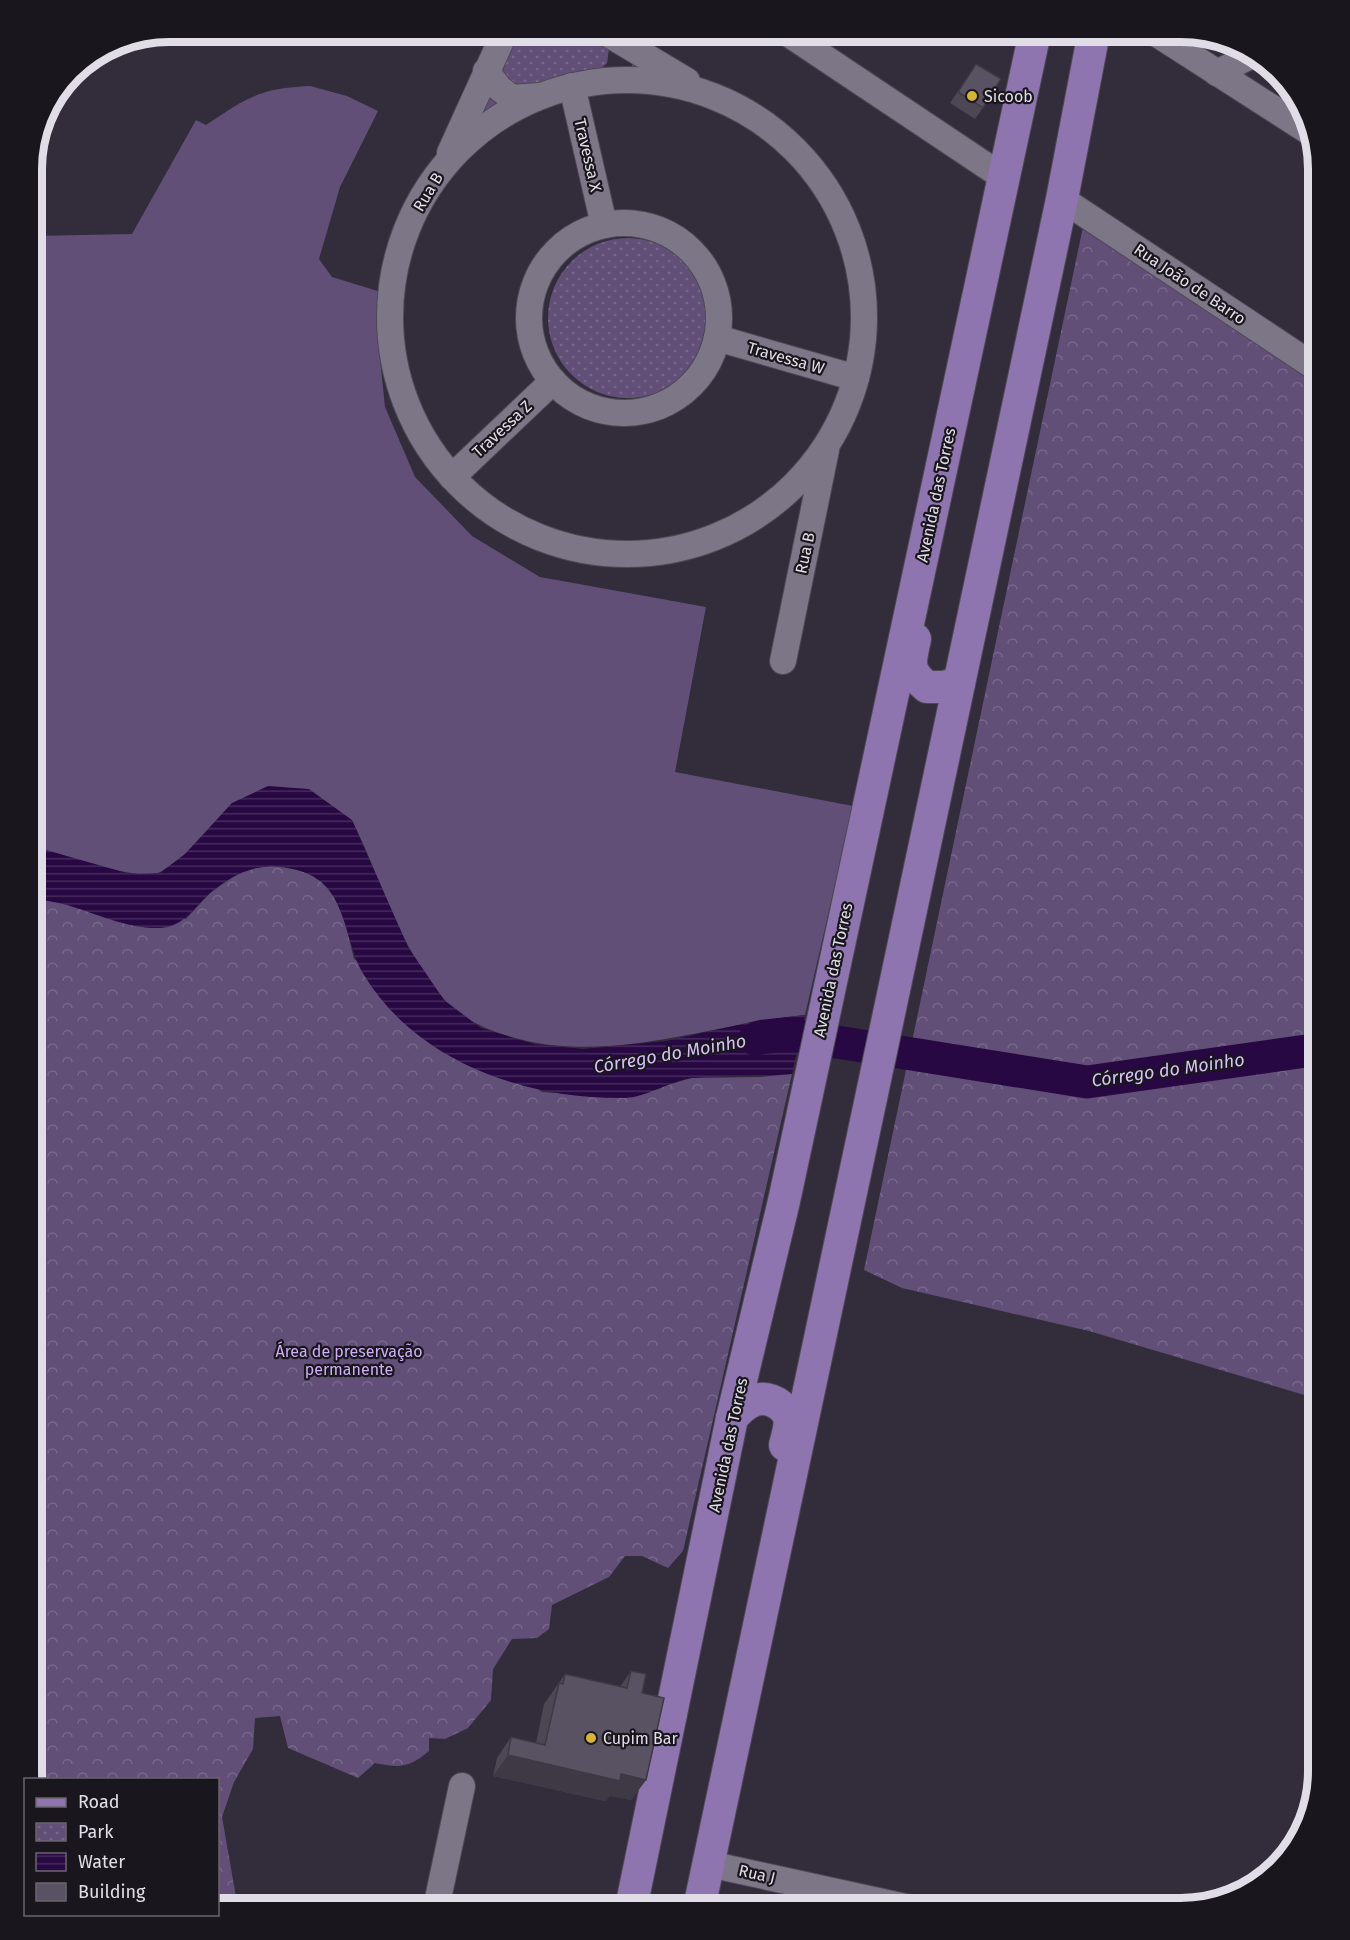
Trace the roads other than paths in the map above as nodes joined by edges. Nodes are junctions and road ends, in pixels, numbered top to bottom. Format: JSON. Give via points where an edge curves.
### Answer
{"nodes":[{"id":1,"x":500,"y":42,"type":"edge"},
{"id":2,"x":612,"y":42,"type":"edge"},
{"id":3,"x":622,"y":42,"type":"edge"},
{"id":4,"x":801,"y":42,"type":"edge"},
{"id":5,"x":1033,"y":42,"type":"edge"},
{"id":6,"x":1092,"y":42,"type":"edge"},
{"id":7,"x":1169,"y":42,"type":"edge"},
{"id":8,"x":1244,"y":59,"type":"edge"},
{"id":9,"x":486,"y":71,"type":"junction"},
{"id":10,"x":1217,"y":73,"type":"junction"},
{"id":11,"x":600,"y":81,"type":"junction"},
{"id":12,"x":572,"y":86,"type":"junction"},
{"id":13,"x":709,"y":94,"type":"junction"},
{"id":14,"x":539,"y":96,"type":"junction"},
{"id":15,"x":1300,"y":126,"type":"edge"},
{"id":16,"x":443,"y":167,"type":"junction"},
{"id":17,"x":1003,"y":177,"type":"junction"},
{"id":18,"x":1062,"y":199,"type":"junction"},
{"id":19,"x":604,"y":225,"type":"junction"},
{"id":20,"x":717,"y":338,"type":"junction"},
{"id":21,"x":1308,"y":362,"type":"edge"},
{"id":22,"x":856,"y":378,"type":"junction"},
{"id":23,"x":553,"y":381,"type":"junction"},
{"id":24,"x":948,"y":438,"type":"junction"},
{"id":25,"x":828,"y":444,"type":"junction"},
{"id":26,"x":452,"y":477,"type":"junction"},
{"id":27,"x":783,"y":661,"type":"dead end"},
{"id":28,"x":959,"y":683,"type":"junction"},
{"id":29,"x":732,"y":1418,"type":"junction"},
{"id":30,"x":761,"y":1611,"type":"junction"},
{"id":31,"x":462,"y":1786,"type":"dead end"},
{"id":32,"x":709,"y":1864,"type":"junction"},
{"id":33,"x":438,"y":1898,"type":"edge"},
{"id":34,"x":633,"y":1898,"type":"edge"},
{"id":35,"x":701,"y":1898,"type":"edge"},
{"id":36,"x":864,"y":1898,"type":"edge"}],
"edges":[{"from":1,"to":9,"type":"street"},
{"from":2,"to":11,"type":"street","via":[[611,77]]},
{"from":3,"to":13,"type":"street"},
{"from":4,"to":17,"type":"street"},
{"from":5,"to":17,"type":"main road","name":"Avenida das Torres"},
{"from":6,"to":18,"type":"main road"},
{"from":7,"to":10,"type":"street"},
{"from":8,"to":10,"type":"street"},
{"from":9,"to":14,"type":"street","via":[[513,98]]},
{"from":9,"to":16,"type":"street"},
{"from":10,"to":15,"type":"street"},
{"from":11,"to":12,"type":"street","name":"Rua B"},
{"from":11,"to":13,"type":"street","name":"Rua B","via":[[655,81]]},
{"from":12,"to":14,"type":"street","name":"Rua B"},
{"from":12,"to":19,"type":"street","name":"Travessa X"},
{"from":13,"to":22,"type":"street","name":"Rua B","via":[[748,113],[783,139],[813,171],[837,208],[853,248],[862,291],[863,335]]},
{"from":14,"to":16,"type":"street","name":"Rua B","via":[[504,114],[471,138]]},
{"from":16,"to":26,"type":"street","name":"Rua B","via":[[406,231],[391,304],[392,342],[398,379],[411,414]]},
{"from":17,"to":24,"type":"main road","name":"Avenida das Torres"},
{"from":18,"to":21,"type":"street","name":"Rua João de Barro"},
{"from":18,"to":28,"type":"main road"},
{"from":19,"to":20,"type":"street","via":[[635,223],[665,232],[691,250],[709,276],[718,306]]},
{"from":19,"to":23,"type":"street","via":[[577,235],[554,254],[537,278],[529,307],[531,337],[541,365]]},
{"from":20,"to":22,"type":"street","name":"Travessa W"},
{"from":20,"to":23,"type":"street","via":[[707,365],[690,387],[666,404],[639,412],[610,413],[583,404]]},
{"from":22,"to":25,"type":"street","name":"Rua B"},
{"from":23,"to":26,"type":"street","name":"Travessa Z"},
{"from":24,"to":28,"type":"main road","via":[[948,492],[910,664],[915,677],[927,687]]},
{"from":24,"to":29,"type":"main road","name":"Avenida das Torres","via":[[784,1201]]},
{"from":25,"to":26,"type":"street","name":"Rua B","via":[[801,479],[769,508],[732,531],[691,547],[648,554],[604,554],[562,546],[521,530],[484,507]]},
{"from":25,"to":27,"type":"street","name":"Rua B"},
{"from":28,"to":30,"type":"main road"},
{"from":29,"to":30,"type":"main road","via":[[760,1398],[772,1399],[786,1410],[789,1419],[758,1574]]},
{"from":29,"to":34,"type":"main road","name":"Avenida das Torres"},
{"from":30,"to":32,"type":"main road"},
{"from":31,"to":33,"type":"street"},
{"from":32,"to":35,"type":"main road"},
{"from":32,"to":36,"type":"street","name":"Rua J"}]}
